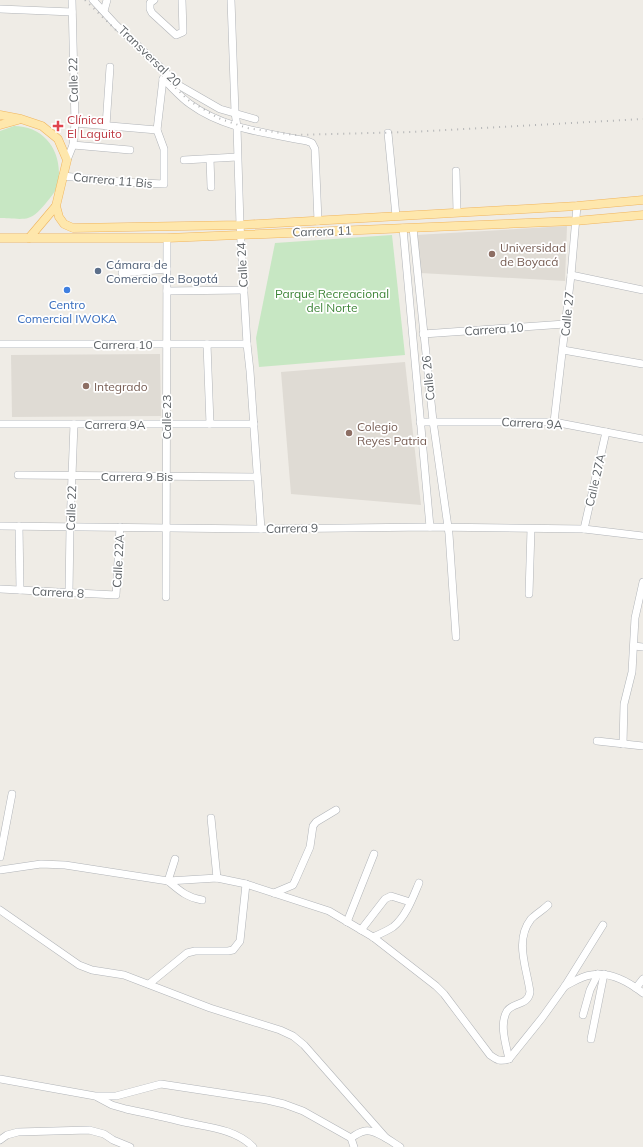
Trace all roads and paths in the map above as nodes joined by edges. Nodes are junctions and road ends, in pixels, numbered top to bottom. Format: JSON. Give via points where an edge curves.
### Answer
{"nodes":[{"id":1,"x":72,"y":0,"type":"edge"},
{"id":2,"x":93,"y":0,"type":"edge"},
{"id":3,"x":107,"y":0,"type":"edge"},
{"id":4,"x":154,"y":0,"type":"edge"},
{"id":5,"x":182,"y":0,"type":"edge"},
{"id":6,"x":231,"y":0,"type":"edge"},
{"id":7,"x":0,"y":9,"type":"edge"},
{"id":8,"x":104,"y":11,"type":"junction"},
{"id":9,"x":72,"y":12,"type":"junction"},
{"id":10,"x":110,"y":67,"type":"dead end"},
{"id":11,"x":235,"y":112,"type":"junction"},
{"id":12,"x":0,"y":115,"type":"edge"},
{"id":13,"x":21,"y":119,"type":"junction"},
{"id":14,"x":254,"y":120,"type":"dead end"},
{"id":15,"x":74,"y":123,"type":"junction"},
{"id":16,"x":0,"y":125,"type":"edge"},
{"id":17,"x":106,"y":126,"type":"junction"},
{"id":18,"x":237,"y":127,"type":"junction"},
{"id":19,"x":157,"y":130,"type":"junction"},
{"id":20,"x":388,"y":133,"type":"dead end"},
{"id":21,"x":73,"y":145,"type":"junction"},
{"id":22,"x":130,"y":150,"type":"dead end"},
{"id":23,"x":237,"y":157,"type":"junction"},
{"id":24,"x":210,"y":159,"type":"junction"},
{"id":25,"x":67,"y":160,"type":"junction"},
{"id":26,"x":184,"y":160,"type":"dead end"},
{"id":27,"x":456,"y":171,"type":"dead end"},
{"id":28,"x":63,"y":176,"type":"junction"},
{"id":29,"x":211,"y":187,"type":"dead end"},
{"id":30,"x":643,"y":200,"type":"edge"},
{"id":31,"x":56,"y":206,"type":"junction"},
{"id":32,"x":577,"y":206,"type":"junction"},
{"id":33,"x":457,"y":212,"type":"junction"},
{"id":34,"x":643,"y":215,"type":"edge"},
{"id":35,"x":396,"y":216,"type":"junction"},
{"id":36,"x":318,"y":221,"type":"junction"},
{"id":37,"x":575,"y":221,"type":"junction"},
{"id":38,"x":240,"y":225,"type":"junction"},
{"id":39,"x":403,"y":228,"type":"junction"},
{"id":40,"x":413,"y":228,"type":"junction"},
{"id":41,"x":240,"y":234,"type":"junction"},
{"id":42,"x":0,"y":238,"type":"edge"},
{"id":43,"x":29,"y":238,"type":"junction"},
{"id":44,"x":167,"y":238,"type":"junction"},
{"id":45,"x":167,"y":268,"type":"junction"},
{"id":46,"x":122,"y":273,"type":"dead end"},
{"id":47,"x":571,"y":275,"type":"junction"},
{"id":48,"x":244,"y":290,"type":"junction"},
{"id":49,"x":643,"y":290,"type":"edge"},
{"id":50,"x":167,"y":291,"type":"junction"},
{"id":51,"x":565,"y":324,"type":"junction"},
{"id":52,"x":423,"y":334,"type":"junction"},
{"id":53,"x":0,"y":344,"type":"edge"},
{"id":54,"x":167,"y":344,"type":"junction"},
{"id":55,"x":207,"y":344,"type":"junction"},
{"id":56,"x":247,"y":344,"type":"junction"},
{"id":57,"x":563,"y":350,"type":"junction"},
{"id":58,"x":643,"y":364,"type":"edge"},
{"id":59,"x":433,"y":421,"type":"junction"},
{"id":60,"x":420,"y":422,"type":"junction"},
{"id":61,"x":554,"y":422,"type":"junction"},
{"id":62,"x":0,"y":424,"type":"edge"},
{"id":63,"x":74,"y":424,"type":"junction"},
{"id":64,"x":166,"y":424,"type":"junction"},
{"id":65,"x":210,"y":424,"type":"junction"},
{"id":66,"x":254,"y":424,"type":"junction"},
{"id":67,"x":606,"y":432,"type":"junction"},
{"id":68,"x":643,"y":439,"type":"edge"},
{"id":69,"x":18,"y":475,"type":"dead end"},
{"id":70,"x":72,"y":476,"type":"junction"},
{"id":71,"x":166,"y":476,"type":"junction"},
{"id":72,"x":257,"y":477,"type":"junction"},
{"id":73,"x":0,"y":526,"type":"edge"},
{"id":74,"x":19,"y":526,"type":"junction"},
{"id":75,"x":70,"y":527,"type":"junction"},
{"id":76,"x":120,"y":527,"type":"junction"},
{"id":77,"x":430,"y":527,"type":"junction"},
{"id":78,"x":166,"y":528,"type":"junction"},
{"id":79,"x":448,"y":528,"type":"junction"},
{"id":80,"x":261,"y":529,"type":"junction"},
{"id":81,"x":531,"y":529,"type":"junction"},
{"id":82,"x":584,"y":529,"type":"junction"},
{"id":83,"x":643,"y":536,"type":"edge"},
{"id":84,"x":643,"y":582,"type":"edge"},
{"id":85,"x":0,"y":589,"type":"edge"},
{"id":86,"x":20,"y":590,"type":"junction"},
{"id":87,"x":69,"y":592,"type":"junction"},
{"id":88,"x":529,"y":594,"type":"dead end"},
{"id":89,"x":116,"y":595,"type":"joint"},
{"id":90,"x":166,"y":597,"type":"dead end"},
{"id":91,"x":456,"y":637,"type":"dead end"},
{"id":92,"x":634,"y":646,"type":"junction"},
{"id":93,"x":643,"y":647,"type":"edge"},
{"id":94,"x":597,"y":741,"type":"dead end"},
{"id":95,"x":623,"y":744,"type":"junction"},
{"id":96,"x":643,"y":746,"type":"edge"},
{"id":97,"x":12,"y":794,"type":"dead end"},
{"id":98,"x":336,"y":810,"type":"dead end"},
{"id":99,"x":211,"y":818,"type":"dead end"},
{"id":100,"x":374,"y":854,"type":"dead end"},
{"id":101,"x":0,"y":857,"type":"edge"},
{"id":102,"x":175,"y":859,"type":"dead end"},
{"id":103,"x":0,"y":870,"type":"edge"},
{"id":104,"x":218,"y":878,"type":"junction"},
{"id":105,"x":168,"y":881,"type":"junction"},
{"id":106,"x":419,"y":883,"type":"dead end"},
{"id":107,"x":246,"y":884,"type":"junction"},
{"id":108,"x":274,"y":893,"type":"junction"},
{"id":109,"x":202,"y":900,"type":"dead end"},
{"id":110,"x":410,"y":902,"type":"junction"},
{"id":111,"x":548,"y":905,"type":"dead end"},
{"id":112,"x":0,"y":910,"type":"edge"},
{"id":113,"x":347,"y":922,"type":"junction"},
{"id":114,"x":603,"y":925,"type":"dead end"},
{"id":115,"x":361,"y":930,"type":"junction"},
{"id":116,"x":373,"y":937,"type":"junction"},
{"id":117,"x":601,"y":974,"type":"junction"},
{"id":118,"x":643,"y":979,"type":"edge"},
{"id":119,"x":149,"y":984,"type":"junction"},
{"id":120,"x":565,"y":986,"type":"junction"},
{"id":121,"x":636,"y":988,"type":"junction"},
{"id":122,"x":643,"y":993,"type":"edge"},
{"id":123,"x":583,"y":1015,"type":"dead end"},
{"id":124,"x":591,"y":1038,"type":"dead end"},
{"id":125,"x":509,"y":1059,"type":"junction"},
{"id":126,"x":0,"y":1079,"type":"edge"},
{"id":127,"x":95,"y":1096,"type":"junction"},
{"id":128,"x":351,"y":1138,"type":"junction"},
{"id":129,"x":386,"y":1138,"type":"junction"},
{"id":130,"x":0,"y":1140,"type":"edge"},
{"id":131,"x":130,"y":1147,"type":"edge"},
{"id":132,"x":253,"y":1147,"type":"edge"},
{"id":133,"x":354,"y":1147,"type":"edge"},
{"id":134,"x":400,"y":1147,"type":"edge"}],
"edges":[{"from":1,"to":9,"type":"street","name":"Calle 22"},
{"from":2,"to":8,"type":"street","name":"Transversal 20"},
{"from":3,"to":8,"type":"street"},
{"from":4,"to":5,"type":"street","via":[[150,3],[152,13],[176,35],[183,32]]},
{"from":6,"to":11,"type":"street","name":"Calle 24"},
{"from":7,"to":9,"type":"street"},
{"from":8,"to":11,"type":"street","name":"Transversal 20","via":[[180,86],[220,109]]},
{"from":9,"to":15,"type":"street","name":"Calle 22"},
{"from":10,"to":17,"type":"street"},
{"from":11,"to":14,"type":"street","name":"Transversal 20"},
{"from":11,"to":18,"type":"street","name":"Calle 24"},
{"from":12,"to":13,"type":"main road"},
{"from":13,"to":16,"type":"main road"},
{"from":13,"to":25,"type":"main road","via":[[42,126],[58,139]]},
{"from":15,"to":17,"type":"street"},
{"from":15,"to":21,"type":"street","name":"Calle 22"},
{"from":17,"to":19,"type":"street"},
{"from":18,"to":19,"type":"street","name":"Transversal 20","via":[[190,104],[163,79]]},
{"from":18,"to":23,"type":"street","name":"Calle 24"},
{"from":18,"to":36,"type":"street","name":"Transversal 20","via":[[312,143],[315,149]]},
{"from":19,"to":28,"type":"street","name":"Carrera 11 Bis","via":[[164,149],[164,184]]},
{"from":20,"to":35,"type":"street"},
{"from":21,"to":22,"type":"street"},
{"from":21,"to":25,"type":"street","name":"Calle 22"},
{"from":23,"to":24,"type":"street"},
{"from":23,"to":38,"type":"street","name":"Calle 24"},
{"from":24,"to":26,"type":"street"},
{"from":24,"to":29,"type":"street"},
{"from":25,"to":28,"type":"main road","name":"Calle 22"},
{"from":27,"to":33,"type":"street"},
{"from":28,"to":31,"type":"main road","name":"Calle 22"},
{"from":30,"to":32,"type":"main road","name":"Carrera 11"},
{"from":31,"to":38,"type":"main road","name":"Carrera 11","via":[[64,224],[73,228]]},
{"from":31,"to":43,"type":"main road"},
{"from":32,"to":33,"type":"main road","name":"Carrera 11"},
{"from":32,"to":37,"type":"street","name":"Calle 27"},
{"from":33,"to":35,"type":"main road","name":"Carrera 11"},
{"from":34,"to":37,"type":"main road","name":"Carrera 11"},
{"from":35,"to":36,"type":"main road","name":"Carrera 11"},
{"from":36,"to":38,"type":"main road","name":"Carrera 11"},
{"from":37,"to":40,"type":"main road","name":"Carrera 11"},
{"from":37,"to":47,"type":"street","name":"Calle 27"},
{"from":38,"to":41,"type":"street","name":"Calle 24"},
{"from":39,"to":40,"type":"main road","name":"Carrera 11"},
{"from":39,"to":41,"type":"main road","name":"Carrera 11"},
{"from":39,"to":60,"type":"street","name":"Calle 26"},
{"from":40,"to":52,"type":"street","name":"Calle 26"},
{"from":41,"to":44,"type":"main road","name":"Carrera 11"},
{"from":41,"to":48,"type":"street","name":"Calle 24"},
{"from":42,"to":43,"type":"main road","name":"Carrera 11"},
{"from":43,"to":44,"type":"main road","name":"Carrera 11"},
{"from":44,"to":45,"type":"street","name":"Calle 23"},
{"from":45,"to":46,"type":"street"},
{"from":45,"to":50,"type":"street","name":"Calle 23"},
{"from":47,"to":49,"type":"street"},
{"from":47,"to":51,"type":"street","name":"Calle 27"},
{"from":48,"to":50,"type":"street"},
{"from":48,"to":56,"type":"street","name":"Calle 24"},
{"from":50,"to":54,"type":"street","name":"Calle 23"},
{"from":51,"to":52,"type":"street","name":"Carrera 10"},
{"from":51,"to":57,"type":"street","name":"Calle 27"},
{"from":52,"to":59,"type":"street","name":"Calle 26"},
{"from":53,"to":54,"type":"street","name":"Carrera 10"},
{"from":54,"to":55,"type":"street","name":"Carrera 10"},
{"from":54,"to":64,"type":"street","name":"Calle 23"},
{"from":55,"to":56,"type":"street","name":"Carrera 10"},
{"from":55,"to":65,"type":"street"},
{"from":56,"to":66,"type":"street","name":"Calle 24"},
{"from":57,"to":58,"type":"street"},
{"from":57,"to":61,"type":"street","name":"Calle 27"},
{"from":59,"to":60,"type":"street","name":"Carrera 9A"},
{"from":59,"to":61,"type":"street","name":"Carrera 9A"},
{"from":59,"to":79,"type":"street","name":"Calle 26"},
{"from":60,"to":77,"type":"street","name":"Calle 26"},
{"from":61,"to":67,"type":"street","name":"Carrera 9A"},
{"from":62,"to":63,"type":"street","name":"Carrera 9A"},
{"from":63,"to":64,"type":"street","name":"Carrera 9A"},
{"from":63,"to":70,"type":"street","name":"Calle 22"},
{"from":64,"to":65,"type":"street","name":"Carrera 9A"},
{"from":64,"to":71,"type":"street","name":"Calle 23"},
{"from":65,"to":66,"type":"street","name":"Carrera 9A"},
{"from":66,"to":72,"type":"street","name":"Calle 24"},
{"from":67,"to":68,"type":"street","name":"Carrera 9A"},
{"from":67,"to":82,"type":"street","name":"Calle 27A"},
{"from":69,"to":70,"type":"street","name":"Carrera 9 Bis"},
{"from":70,"to":71,"type":"street","name":"Carrera 9 Bis"},
{"from":70,"to":75,"type":"street","name":"Calle 22"},
{"from":71,"to":72,"type":"street","name":"Carrera 9 Bis"},
{"from":71,"to":78,"type":"street","name":"Calle 23"},
{"from":72,"to":80,"type":"street","name":"Calle 24"},
{"from":73,"to":74,"type":"street","name":"Carrera 9"},
{"from":74,"to":75,"type":"street","name":"Carrera 9"},
{"from":74,"to":86,"type":"street"},
{"from":75,"to":76,"type":"street","name":"Carrera 9"},
{"from":75,"to":87,"type":"street","name":"Calle 22"},
{"from":76,"to":78,"type":"street","name":"Carrera 9"},
{"from":76,"to":89,"type":"street","name":"Calle 22A"},
{"from":77,"to":79,"type":"street","name":"Carrera 9"},
{"from":77,"to":80,"type":"street","name":"Carrera 9"},
{"from":78,"to":80,"type":"street","name":"Carrera 9"},
{"from":78,"to":90,"type":"street","name":"Calle 23"},
{"from":79,"to":81,"type":"street","name":"Carrera 9"},
{"from":79,"to":91,"type":"street","name":"Calle 26"},
{"from":81,"to":82,"type":"street","name":"Carrera 9"},
{"from":81,"to":88,"type":"street"},
{"from":82,"to":83,"type":"street","name":"Carrera 9"},
{"from":84,"to":92,"type":"street","via":[[635,618]]},
{"from":85,"to":86,"type":"street","name":"Carrera 8"},
{"from":86,"to":87,"type":"street","name":"Carrera 8"},
{"from":87,"to":89,"type":"street","name":"Carrera 8"},
{"from":92,"to":93,"type":"street"},
{"from":92,"to":95,"type":"street","via":[[632,672],[624,704]]},
{"from":94,"to":95,"type":"street"},
{"from":95,"to":96,"type":"street"},
{"from":97,"to":101,"type":"street"},
{"from":98,"to":108,"type":"street","via":[[313,826],[310,847],[296,882]]},
{"from":99,"to":104,"type":"street"},
{"from":100,"to":113,"type":"street"},
{"from":102,"to":105,"type":"street"},
{"from":103,"to":105,"type":"street","via":[[34,865],[66,865]]},
{"from":104,"to":105,"type":"street"},
{"from":104,"to":107,"type":"street"},
{"from":105,"to":109,"type":"street","via":[[191,898]]},
{"from":106,"to":110,"type":"street"},
{"from":107,"to":108,"type":"street"},
{"from":107,"to":119,"type":"street","via":[[240,941],[233,950],[187,953]]},
{"from":108,"to":113,"type":"street","via":[[329,911]]},
{"from":110,"to":115,"type":"street","via":[[392,896],[385,899]]},
{"from":110,"to":116,"type":"street","via":[[394,926]]},
{"from":111,"to":125,"type":"street","via":[[531,920],[522,937],[530,996],[527,1001],[506,1012],[504,1030]]},
{"from":112,"to":119,"type":"street","via":[[79,965],[92,970],[124,975]]},
{"from":113,"to":115,"type":"street"},
{"from":114,"to":120,"type":"street"},
{"from":115,"to":116,"type":"street"},
{"from":116,"to":125,"type":"street","via":[[444,994],[490,1055],[498,1061]]},
{"from":117,"to":120,"type":"street","via":[[584,976]]},
{"from":117,"to":121,"type":"street","via":[[621,979]]},
{"from":117,"to":123,"type":"street","via":[[590,990]]},
{"from":117,"to":124,"type":"street"},
{"from":118,"to":121,"type":"street"},
{"from":119,"to":129,"type":"street","via":[[293,1036]]},
{"from":120,"to":125,"type":"street"},
{"from":121,"to":122,"type":"street"},
{"from":126,"to":127,"type":"street"},
{"from":127,"to":128,"type":"street","via":[[116,1096],[161,1084],[267,1100],[303,1110]]},
{"from":127,"to":132,"type":"street","via":[[126,1109],[234,1134]]},
{"from":128,"to":129,"type":"street","via":[[366,1131]]},
{"from":128,"to":133,"type":"street"},
{"from":129,"to":134,"type":"street"},
{"from":130,"to":131,"type":"street","via":[[18,1132],[89,1130],[104,1134]]}]}
